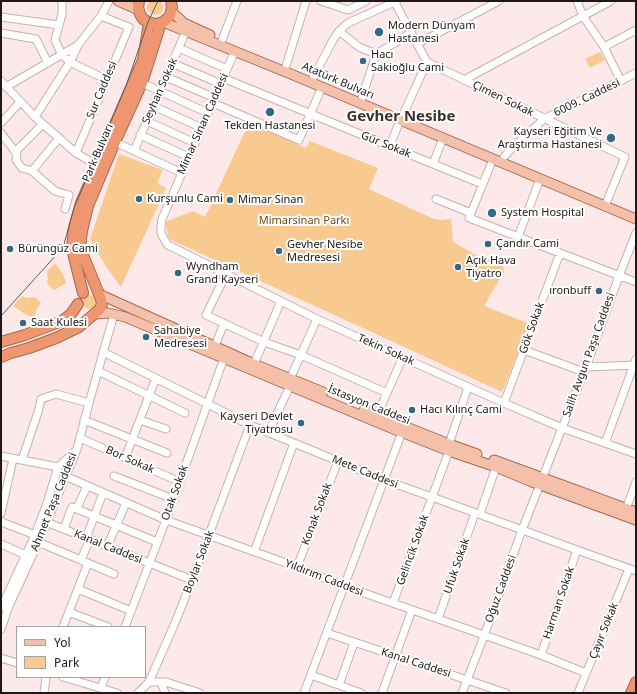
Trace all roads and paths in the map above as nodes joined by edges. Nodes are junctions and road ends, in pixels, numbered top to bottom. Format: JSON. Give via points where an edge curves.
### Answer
{"nodes":[{"id":1,"x":62,"y":1,"type":"edge"},
{"id":2,"x":109,"y":1,"type":"edge"},
{"id":3,"x":118,"y":1,"type":"edge"},
{"id":4,"x":238,"y":1,"type":"edge"},
{"id":5,"x":306,"y":1,"type":"edge"},
{"id":6,"x":320,"y":1,"type":"edge"},
{"id":7,"x":366,"y":1,"type":"edge"},
{"id":8,"x":395,"y":1,"type":"edge"},
{"id":9,"x":499,"y":1,"type":"edge"},
{"id":10,"x":577,"y":1,"type":"edge"},
{"id":11,"x":611,"y":1,"type":"edge"},
{"id":12,"x":173,"y":5,"type":"edge"},
{"id":13,"x":139,"y":6,"type":"edge"},
{"id":14,"x":101,"y":16,"type":"junction"},
{"id":15,"x":583,"y":16,"type":"junction"},
{"id":16,"x":1,"y":17,"type":"edge"},
{"id":17,"x":149,"y":22,"type":"junction"},
{"id":18,"x":162,"y":22,"type":"junction"},
{"id":19,"x":59,"y":25,"type":"junction"},
{"id":20,"x":636,"y":30,"type":"edge"},
{"id":21,"x":186,"y":31,"type":"junction"},
{"id":22,"x":339,"y":31,"type":"junction"},
{"id":23,"x":1,"y":33,"type":"edge"},
{"id":24,"x":411,"y":33,"type":"junction"},
{"id":25,"x":222,"y":40,"type":"junction"},
{"id":26,"x":417,"y":44,"type":"junction"},
{"id":27,"x":78,"y":45,"type":"junction"},
{"id":28,"x":179,"y":48,"type":"junction"},
{"id":29,"x":604,"y":48,"type":"junction"},
{"id":30,"x":235,"y":51,"type":"junction"},
{"id":31,"x":376,"y":54,"type":"junction"},
{"id":32,"x":62,"y":55,"type":"junction"},
{"id":33,"x":70,"y":62,"type":"junction"},
{"id":34,"x":427,"y":62,"type":"junction"},
{"id":35,"x":48,"y":63,"type":"junction"},
{"id":36,"x":172,"y":63,"type":"junction"},
{"id":37,"x":286,"y":66,"type":"junction"},
{"id":38,"x":227,"y":69,"type":"junction"},
{"id":39,"x":636,"y":73,"type":"edge"},
{"id":40,"x":166,"y":77,"type":"junction"},
{"id":41,"x":313,"y":78,"type":"junction"},
{"id":42,"x":107,"y":80,"type":"junction"},
{"id":43,"x":464,"y":80,"type":"junction"},
{"id":44,"x":222,"y":81,"type":"junction"},
{"id":45,"x":621,"y":81,"type":"junction"},
{"id":46,"x":142,"y":83,"type":"junction"},
{"id":47,"x":3,"y":84,"type":"edge"},
{"id":48,"x":322,"y":87,"type":"junction"},
{"id":49,"x":160,"y":91,"type":"junction"},
{"id":50,"x":362,"y":98,"type":"junction"},
{"id":51,"x":214,"y":100,"type":"junction"},
{"id":52,"x":20,"y":102,"type":"junction"},
{"id":53,"x":153,"y":106,"type":"junction"},
{"id":54,"x":208,"y":113,"type":"junction"},
{"id":55,"x":310,"y":114,"type":"junction"},
{"id":56,"x":35,"y":117,"type":"junction"},
{"id":57,"x":402,"y":117,"type":"junction"},
{"id":58,"x":544,"y":119,"type":"junction"},
{"id":59,"x":147,"y":121,"type":"junction"},
{"id":60,"x":1,"y":123,"type":"edge"},
{"id":61,"x":43,"y":124,"type":"junction"},
{"id":62,"x":202,"y":128,"type":"junction"},
{"id":63,"x":1,"y":133,"type":"edge"},
{"id":64,"x":140,"y":135,"type":"junction"},
{"id":65,"x":59,"y":138,"type":"junction"},
{"id":66,"x":443,"y":138,"type":"junction"},
{"id":67,"x":115,"y":142,"type":"junction"},
{"id":68,"x":195,"y":142,"type":"junction"},
{"id":69,"x":390,"y":146,"type":"junction"},
{"id":70,"x":134,"y":150,"type":"junction"},
{"id":71,"x":15,"y":152,"type":"junction"},
{"id":72,"x":76,"y":153,"type":"junction"},
{"id":73,"x":189,"y":157,"type":"junction"},
{"id":74,"x":504,"y":157,"type":"junction"},
{"id":75,"x":493,"y":159,"type":"junction"},
{"id":76,"x":433,"y":164,"type":"junction"},
{"id":77,"x":97,"y":165,"type":"junction"},
{"id":78,"x":32,"y":171,"type":"junction"},
{"id":79,"x":182,"y":173,"type":"junction"},
{"id":80,"x":540,"y":179,"type":"junction"},
{"id":81,"x":482,"y":184,"type":"junction"},
{"id":82,"x":436,"y":199,"type":"dead end"},
{"id":83,"x":607,"y":201,"type":"junction"},
{"id":84,"x":65,"y":209,"type":"dead end"},
{"id":85,"x":636,"y":213,"type":"edge"},
{"id":86,"x":470,"y":215,"type":"junction"},
{"id":87,"x":162,"y":219,"type":"joint"},
{"id":88,"x":636,"y":219,"type":"edge"},
{"id":89,"x":636,"y":233,"type":"edge"},
{"id":90,"x":518,"y":237,"type":"junction"},
{"id":91,"x":560,"y":253,"type":"junction"},
{"id":92,"x":226,"y":274,"type":"junction"},
{"id":93,"x":619,"y":276,"type":"junction"},
{"id":94,"x":636,"y":282,"type":"edge"},
{"id":95,"x":83,"y":293,"type":"junction"},
{"id":96,"x":99,"y":294,"type":"junction"},
{"id":97,"x":281,"y":301,"type":"junction"},
{"id":98,"x":78,"y":304,"type":"junction"},
{"id":99,"x":94,"y":314,"type":"junction"},
{"id":100,"x":114,"y":314,"type":"junction"},
{"id":101,"x":317,"y":319,"type":"junction"},
{"id":102,"x":224,"y":323,"type":"junction"},
{"id":103,"x":1,"y":342,"type":"edge"},
{"id":104,"x":264,"y":342,"type":"junction"},
{"id":105,"x":215,"y":346,"type":"junction"},
{"id":106,"x":524,"y":350,"type":"junction"},
{"id":107,"x":103,"y":352,"type":"junction"},
{"id":108,"x":301,"y":355,"type":"junction"},
{"id":109,"x":1,"y":357,"type":"edge"},
{"id":110,"x":403,"y":357,"type":"junction"},
{"id":111,"x":224,"y":358,"type":"junction"},
{"id":112,"x":635,"y":363,"type":"edge"},
{"id":113,"x":254,"y":364,"type":"junction"},
{"id":114,"x":585,"y":369,"type":"junction"},
{"id":115,"x":98,"y":371,"type":"junction"},
{"id":116,"x":156,"y":378,"type":"junction"},
{"id":117,"x":290,"y":382,"type":"junction"},
{"id":118,"x":468,"y":386,"type":"junction"},
{"id":119,"x":387,"y":393,"type":"junction"},
{"id":120,"x":150,"y":396,"type":"junction"},
{"id":121,"x":89,"y":402,"type":"junction"},
{"id":122,"x":504,"y":403,"type":"junction"},
{"id":123,"x":208,"y":404,"type":"junction"},
{"id":124,"x":184,"y":413,"type":"dead end"},
{"id":125,"x":377,"y":415,"type":"junction"},
{"id":126,"x":84,"y":420,"type":"junction"},
{"id":127,"x":140,"y":420,"type":"junction"},
{"id":128,"x":250,"y":425,"type":"junction"},
{"id":129,"x":562,"y":428,"type":"junction"},
{"id":130,"x":166,"y":429,"type":"dead end"},
{"id":131,"x":268,"y":432,"type":"junction"},
{"id":132,"x":402,"y":432,"type":"junction"},
{"id":133,"x":80,"y":438,"type":"junction"},
{"id":134,"x":132,"y":439,"type":"junction"},
{"id":135,"x":294,"y":443,"type":"junction"},
{"id":136,"x":606,"y":443,"type":"junction"},
{"id":137,"x":449,"y":447,"type":"junction"},
{"id":138,"x":77,"y":449,"type":"junction"},
{"id":139,"x":167,"y":453,"type":"dead end"},
{"id":140,"x":636,"y":454,"type":"edge"},
{"id":141,"x":1,"y":456,"type":"edge"},
{"id":142,"x":125,"y":458,"type":"junction"},
{"id":143,"x":13,"y":459,"type":"junction"},
{"id":144,"x":22,"y":460,"type":"junction"},
{"id":145,"x":338,"y":461,"type":"junction"},
{"id":146,"x":58,"y":467,"type":"junction"},
{"id":147,"x":496,"y":468,"type":"junction"},
{"id":148,"x":65,"y":476,"type":"junction"},
{"id":149,"x":114,"y":476,"type":"dead end"},
{"id":150,"x":384,"y":480,"type":"junction"},
{"id":151,"x":542,"y":481,"type":"junction"},
{"id":152,"x":180,"y":482,"type":"junction"},
{"id":153,"x":636,"y":482,"type":"edge"},
{"id":154,"x":87,"y":486,"type":"junction"},
{"id":155,"x":103,"y":493,"type":"junction"},
{"id":156,"x":432,"y":497,"type":"junction"},
{"id":157,"x":173,"y":499,"type":"junction"},
{"id":158,"x":126,"y":503,"type":"junction"},
{"id":159,"x":77,"y":508,"type":"junction"},
{"id":160,"x":626,"y":509,"type":"junction"},
{"id":161,"x":636,"y":512,"type":"edge"},
{"id":162,"x":1,"y":513,"type":"edge"},
{"id":163,"x":478,"y":514,"type":"junction"},
{"id":164,"x":94,"y":516,"type":"junction"},
{"id":165,"x":166,"y":520,"type":"junction"},
{"id":166,"x":636,"y":520,"type":"edge"},
{"id":167,"x":46,"y":522,"type":"junction"},
{"id":168,"x":2,"y":525,"type":"edge"},
{"id":169,"x":117,"y":525,"type":"junction"},
{"id":170,"x":64,"y":529,"type":"junction"},
{"id":171,"x":522,"y":530,"type":"junction"},
{"id":172,"x":35,"y":535,"type":"junction"},
{"id":173,"x":209,"y":536,"type":"junction"},
{"id":174,"x":88,"y":539,"type":"junction"},
{"id":175,"x":38,"y":542,"type":"junction"},
{"id":176,"x":157,"y":542,"type":"junction"},
{"id":177,"x":1,"y":544,"type":"edge"},
{"id":178,"x":107,"y":546,"type":"junction"},
{"id":179,"x":577,"y":550,"type":"junction"},
{"id":180,"x":254,"y":552,"type":"junction"},
{"id":181,"x":26,"y":555,"type":"junction"},
{"id":182,"x":85,"y":562,"type":"junction"},
{"id":183,"x":149,"y":564,"type":"junction"},
{"id":184,"x":297,"y":567,"type":"junction"},
{"id":185,"x":633,"y":570,"type":"edge"},
{"id":186,"x":114,"y":574,"type":"dead end"},
{"id":187,"x":192,"y":580,"type":"junction"},
{"id":188,"x":344,"y":586,"type":"junction"},
{"id":189,"x":78,"y":588,"type":"junction"},
{"id":190,"x":3,"y":600,"type":"edge"},
{"id":191,"x":393,"y":603,"type":"junction"},
{"id":192,"x":1,"y":608,"type":"edge"},
{"id":193,"x":412,"y":610,"type":"junction"},
{"id":194,"x":131,"y":611,"type":"junction"},
{"id":195,"x":69,"y":612,"type":"junction"},
{"id":196,"x":438,"y":619,"type":"junction"},
{"id":197,"x":97,"y":625,"type":"edge"},
{"id":198,"x":63,"y":626,"type":"edge"},
{"id":199,"x":125,"y":626,"type":"edge"},
{"id":200,"x":1,"y":629,"type":"edge"},
{"id":201,"x":327,"y":633,"type":"junction"},
{"id":202,"x":484,"y":636,"type":"junction"},
{"id":203,"x":354,"y":643,"type":"junction"},
{"id":204,"x":541,"y":655,"type":"junction"},
{"id":205,"x":395,"y":656,"type":"junction"},
{"id":206,"x":1,"y":658,"type":"edge"},
{"id":207,"x":16,"y":663,"type":"edge"},
{"id":208,"x":586,"y":673,"type":"junction"},
{"id":209,"x":311,"y":674,"type":"junction"},
{"id":210,"x":46,"y":678,"type":"edge"},
{"id":211,"x":106,"y":678,"type":"edge"},
{"id":212,"x":77,"y":679,"type":"edge"},
{"id":213,"x":467,"y":680,"type":"junction"},
{"id":214,"x":149,"y":682,"type":"junction"},
{"id":215,"x":162,"y":682,"type":"junction"},
{"id":216,"x":636,"y":682,"type":"edge"},
{"id":217,"x":339,"y":685,"type":"junction"},
{"id":218,"x":101,"y":688,"type":"junction"},
{"id":219,"x":44,"y":693,"type":"edge"},
{"id":220,"x":117,"y":693,"type":"edge"},
{"id":221,"x":138,"y":693,"type":"edge"},
{"id":222,"x":165,"y":693,"type":"edge"},
{"id":223,"x":200,"y":693,"type":"edge"},
{"id":224,"x":304,"y":693,"type":"edge"},
{"id":225,"x":361,"y":693,"type":"edge"},
{"id":226,"x":382,"y":693,"type":"edge"},
{"id":227,"x":462,"y":693,"type":"edge"},
{"id":228,"x":506,"y":693,"type":"edge"},
{"id":229,"x":578,"y":693,"type":"edge"},
{"id":230,"x":631,"y":693,"type":"edge"}],
"edges":[{"from":1,"to":19,"type":"street"},
{"from":2,"to":14,"type":"street"},
{"from":3,"to":13,"type":"main road"},
{"from":4,"to":25,"type":"street"},
{"from":5,"to":37,"type":"street"},
{"from":6,"to":7,"type":"street","via":[[348,10]]},
{"from":8,"to":22,"type":"street","via":[[348,23]]},
{"from":8,"to":24,"type":"street"},
{"from":9,"to":26,"type":"street"},
{"from":10,"to":15,"type":"street"},
{"from":11,"to":15,"type":"street"},
{"from":12,"to":18,"type":"highway","via":[[168,18]]},
{"from":12,"to":25,"type":"main road","name":"Atatürk Bulvarı","via":[[184,23]]},
{"from":13,"to":17,"type":"highway","via":[[143,19]]},
{"from":14,"to":27,"type":"street"},
{"from":14,"to":42,"type":"street","name":"Sur Caddesi","via":[[129,27]]},
{"from":15,"to":29,"type":"street"},
{"from":15,"to":43,"type":"street"},
{"from":16,"to":19,"type":"street"},
{"from":17,"to":18,"type":"highway"},
{"from":17,"to":77,"type":"highway","name":"Park Bulvarı","via":[[143,60]]},
{"from":18,"to":21,"type":"main road","name":"Atatürk Bulvarı"},
{"from":18,"to":46,"type":"highway","name":"Park Bulvarı"},
{"from":19,"to":32,"type":"street","via":[[55,40]]},
{"from":20,"to":29,"type":"street"},
{"from":21,"to":28,"type":"street","name":"Seyhan Sokak"},
{"from":21,"to":30,"type":"main road","name":"Atatürk Bulvarı"},
{"from":22,"to":31,"type":"street","via":[[359,47]]},
{"from":22,"to":41,"type":"street"},
{"from":23,"to":35,"type":"street","via":[[36,39]]},
{"from":24,"to":26,"type":"street"},
{"from":24,"to":31,"type":"street"},
{"from":25,"to":37,"type":"main road","name":"Atatürk Bulvarı"},
{"from":26,"to":34,"type":"street"},
{"from":27,"to":32,"type":"street"},
{"from":27,"to":33,"type":"street"},
{"from":28,"to":36,"type":"street","name":"Seyhan Sokak"},
{"from":28,"to":38,"type":"street"},
{"from":29,"to":45,"type":"street"},
{"from":30,"to":38,"type":"street","name":"Mimar Sinan Caddesi"},
{"from":30,"to":48,"type":"main road","name":"Atatürk Bulvarı"},
{"from":31,"to":50,"type":"street"},
{"from":32,"to":33,"type":"street"},
{"from":32,"to":35,"type":"street"},
{"from":33,"to":42,"type":"street"},
{"from":33,"to":56,"type":"street"},
{"from":34,"to":43,"type":"street","name":"Çimen Sokak"},
{"from":34,"to":57,"type":"street"},
{"from":35,"to":47,"type":"street"},
{"from":36,"to":40,"type":"street","name":"Seyhan Sokak"},
{"from":36,"to":44,"type":"street","name":"Gür Sokak"},
{"from":37,"to":41,"type":"main road","name":"Atatürk Bulvarı"},
{"from":38,"to":44,"type":"street","name":"Mimar Sinan Caddesi"},
{"from":39,"to":45,"type":"street","name":"6009. Caddesi"},
{"from":40,"to":49,"type":"street","name":"Seyhan Sokak"},
{"from":40,"to":51,"type":"street"},
{"from":41,"to":50,"type":"main road","name":"Atatürk Bulvarı"},
{"from":42,"to":72,"type":"street","name":"Sur Caddesi"},
{"from":43,"to":58,"type":"street","name":"Çimen Sokak"},
{"from":44,"to":51,"type":"street","name":"Mimar Sinan Caddesi"},
{"from":44,"to":55,"type":"street","name":"Gür Sokak"},
{"from":45,"to":58,"type":"street","name":"6009. Caddesi"},
{"from":46,"to":49,"type":"street"},
{"from":46,"to":67,"type":"highway","name":"Park Bulvarı"},
{"from":47,"to":52,"type":"street"},
{"from":48,"to":55,"type":"street"},
{"from":48,"to":57,"type":"main road","name":"Atatürk Bulvarı"},
{"from":49,"to":53,"type":"street","name":"Seyhan Sokak"},
{"from":49,"to":54,"type":"street"},
{"from":50,"to":57,"type":"main road","name":"Atatürk Bulvarı"},
{"from":51,"to":54,"type":"street","name":"Mimar Sinan Caddesi"},
{"from":51,"to":55,"type":"street","via":[[299,140]]},
{"from":52,"to":56,"type":"street"},
{"from":52,"to":60,"type":"street"},
{"from":53,"to":59,"type":"street","name":"Seyhan Sokak"},
{"from":53,"to":62,"type":"street"},
{"from":54,"to":62,"type":"street","name":"Mimar Sinan Caddesi"},
{"from":55,"to":69,"type":"street","name":"Gür Sokak"},
{"from":56,"to":61,"type":"street"},
{"from":57,"to":66,"type":"main road","name":"Atatürk Bulvarı"},
{"from":57,"to":69,"type":"street"},
{"from":57,"to":74,"type":"main road","name":"Atatürk Bulvarı"},
{"from":58,"to":74,"type":"street","name":"6009. Caddesi"},
{"from":58,"to":83,"type":"street","name":"Çimen Sokak","via":[[624,157]]},
{"from":59,"to":64,"type":"street","name":"Seyhan Sokak"},
{"from":59,"to":68,"type":"street"},
{"from":61,"to":65,"type":"street"},
{"from":61,"to":71,"type":"street"},
{"from":62,"to":68,"type":"street","name":"Mimar Sinan Caddesi"},
{"from":63,"to":71,"type":"street"},
{"from":64,"to":70,"type":"street","name":"Seyhan Sokak"},
{"from":64,"to":73,"type":"street"},
{"from":65,"to":72,"type":"street"},
{"from":65,"to":78,"type":"street"},
{"from":66,"to":75,"type":"main road","name":"Atatürk Bulvarı"},
{"from":66,"to":76,"type":"street"},
{"from":67,"to":70,"type":"street"},
{"from":67,"to":96,"type":"highway","name":"Park Bulvarı","via":[[88,206],[80,248]]},
{"from":68,"to":73,"type":"street","name":"Mimar Sinan Caddesi"},
{"from":69,"to":76,"type":"street","name":"Gür Sokak"},
{"from":70,"to":79,"type":"street"},
{"from":71,"to":78,"type":"street","via":[[16,160],[22,168]]},
{"from":72,"to":77,"type":"street"},
{"from":73,"to":79,"type":"street","name":"Mimar Sinan Caddesi"},
{"from":74,"to":83,"type":"main road","name":"Atatürk Bulvarı"},
{"from":75,"to":80,"type":"main road","name":"Atatürk Bulvarı"},
{"from":75,"to":81,"type":"street"},
{"from":76,"to":81,"type":"street","name":"Gür Sokak"},
{"from":77,"to":95,"type":"highway","name":"Park Bulvarı","via":[[74,228],[72,248]]},
{"from":78,"to":84,"type":"street","via":[[55,191],[69,195]]},
{"from":79,"to":87,"type":"street","name":"Mimar Sinan Caddesi"},
{"from":80,"to":88,"type":"main road","name":"Atatürk Bulvarı"},
{"from":80,"to":90,"type":"street"},
{"from":81,"to":86,"type":"street"},
{"from":82,"to":86,"type":"street"},
{"from":83,"to":85,"type":"main road","name":"Atatürk Bulvarı"},
{"from":86,"to":90,"type":"street"},
{"from":87,"to":92,"type":"street","name":"Tekin Sokak","via":[[161,233],[168,245]]},
{"from":89,"to":93,"type":"street","name":"Salih Avgun Paşa Caddesi"},
{"from":90,"to":91,"type":"street"},
{"from":91,"to":93,"type":"street"},
{"from":91,"to":106,"type":"street","name":"Gök Sokak"},
{"from":92,"to":97,"type":"street","name":"Tekin Sokak"},
{"from":92,"to":102,"type":"street","via":[[206,315]]},
{"from":93,"to":94,"type":"street"},
{"from":93,"to":114,"type":"street","name":"Salih Avgun Paşa Caddesi"},
{"from":95,"to":96,"type":"highway","via":[[92,291]]},
{"from":95,"to":98,"type":"highway"},
{"from":96,"to":99,"type":"highway","via":[[101,306]]},
{"from":96,"to":105,"type":"main road","name":"İstasyon Caddesi"},
{"from":97,"to":101,"type":"street","name":"Tekin Sokak"},
{"from":97,"to":104,"type":"street"},
{"from":98,"to":99,"type":"highway","via":[[84,312]]},
{"from":98,"to":103,"type":"highway","via":[[62,321]]},
{"from":99,"to":100,"type":"main road","name":"İstasyon Caddesi"},
{"from":99,"to":109,"type":"highway","via":[[79,327],[56,338]]},
{"from":100,"to":107,"type":"street"},
{"from":100,"to":111,"type":"main road","name":"İstasyon Caddesi"},
{"from":101,"to":108,"type":"street"},
{"from":101,"to":110,"type":"street","name":"Tekin Sokak"},
{"from":102,"to":104,"type":"street"},
{"from":102,"to":105,"type":"street"},
{"from":104,"to":108,"type":"street"},
{"from":104,"to":113,"type":"street"},
{"from":105,"to":113,"type":"main road","name":"İstasyon Caddesi"},
{"from":106,"to":114,"type":"street"},
{"from":106,"to":122,"type":"street","name":"Gök Sokak"},
{"from":107,"to":115,"type":"street"},
{"from":107,"to":116,"type":"street","name":"Mete Caddesi"},
{"from":108,"to":117,"type":"street"},
{"from":108,"to":119,"type":"street"},
{"from":110,"to":118,"type":"street","name":"Tekin Sokak"},
{"from":110,"to":119,"type":"street"},
{"from":111,"to":117,"type":"main road","name":"İstasyon Caddesi"},
{"from":111,"to":123,"type":"street","name":"Otak Sokak"},
{"from":112,"to":114,"type":"street"},
{"from":112,"to":136,"type":"street"},
{"from":113,"to":117,"type":"main road","name":"İstasyon Caddesi"},
{"from":114,"to":129,"type":"street","name":"Salih Avgun Paşa Caddesi"},
{"from":115,"to":120,"type":"street"},
{"from":115,"to":121,"type":"street"},
{"from":116,"to":120,"type":"street"},
{"from":116,"to":123,"type":"street","name":"Mete Caddesi"},
{"from":117,"to":125,"type":"main road","name":"İstasyon Caddesi"},
{"from":117,"to":131,"type":"street"},
{"from":117,"to":132,"type":"main road","name":"İstasyon Caddesi"},
{"from":118,"to":122,"type":"street","name":"Tekin Sokak"},
{"from":118,"to":137,"type":"street","name":"Gelincik Sokak"},
{"from":119,"to":125,"type":"street"},
{"from":120,"to":124,"type":"street"},
{"from":120,"to":127,"type":"street"},
{"from":121,"to":126,"type":"street"},
{"from":121,"to":144,"type":"street","via":[[56,394],[41,399]]},
{"from":122,"to":129,"type":"street","name":"Tekin Sokak"},
{"from":123,"to":128,"type":"street","name":"Mete Caddesi"},
{"from":123,"to":152,"type":"street","name":"Otak Sokak"},
{"from":125,"to":137,"type":"main road","name":"İstasyon Caddesi"},
{"from":126,"to":133,"type":"street"},
{"from":126,"to":134,"type":"street"},
{"from":127,"to":130,"type":"street"},
{"from":127,"to":134,"type":"street"},
{"from":128,"to":131,"type":"street","name":"Mete Caddesi"},
{"from":128,"to":173,"type":"street","name":"Boylar Sokak"},
{"from":129,"to":136,"type":"street","name":"Tekin Sokak"},
{"from":129,"to":151,"type":"street","name":"Salih Avgun Paşa Caddesi"},
{"from":131,"to":135,"type":"street","name":"Mete Caddesi"},
{"from":132,"to":137,"type":"main road","name":"İstasyon Caddesi"},
{"from":132,"to":150,"type":"street"},
{"from":133,"to":138,"type":"street"},
{"from":133,"to":142,"type":"street","name":"Bor Sokak"},
{"from":134,"to":139,"type":"street"},
{"from":134,"to":142,"type":"street"},
{"from":135,"to":145,"type":"street","name":"Mete Caddesi"},
{"from":135,"to":180,"type":"street"},
{"from":136,"to":140,"type":"street","name":"Tekin Sokak"},
{"from":137,"to":147,"type":"main road","name":"İstasyon Caddesi"},
{"from":137,"to":151,"type":"main road","name":"İstasyon Caddesi"},
{"from":137,"to":156,"type":"street","name":"Gelincik Sokak"},
{"from":138,"to":146,"type":"street","name":"Ahmet Paşa Caddesi"},
{"from":138,"to":148,"type":"street","name":"Ahmet Paşa Caddesi"},
{"from":141,"to":143,"type":"street"},
{"from":142,"to":152,"type":"street","name":"Bor Sokak"},
{"from":143,"to":144,"type":"street"},
{"from":143,"to":162,"type":"street"},
{"from":144,"to":146,"type":"street"},
{"from":145,"to":150,"type":"street","name":"Mete Caddesi"},
{"from":145,"to":184,"type":"street","name":"Konak Sokak"},
{"from":146,"to":172,"type":"street","name":"Ahmet Paşa Caddesi"},
{"from":147,"to":151,"type":"main road","name":"İstasyon Caddesi"},
{"from":147,"to":163,"type":"street","name":"Ufuk Sokak"},
{"from":148,"to":154,"type":"street","name":"Yıldırım Caddesi"},
{"from":148,"to":167,"type":"street","name":"Ahmet Paşa Caddesi"},
{"from":149,"to":157,"type":"street"},
{"from":150,"to":156,"type":"street","name":"Mete Caddesi"},
{"from":150,"to":188,"type":"street"},
{"from":151,"to":160,"type":"main road","name":"İstasyon Caddesi"},
{"from":151,"to":166,"type":"main road","name":"İstasyon Caddesi"},
{"from":151,"to":171,"type":"street","name":"Oğuz Caddesi"},
{"from":152,"to":157,"type":"street","name":"Otak Sokak"},
{"from":153,"to":160,"type":"street"},
{"from":154,"to":155,"type":"street","name":"Yıldırım Caddesi"},
{"from":154,"to":159,"type":"street"},
{"from":155,"to":158,"type":"street","name":"Yıldırım Caddesi"},
{"from":155,"to":164,"type":"street"},
{"from":156,"to":163,"type":"street","name":"Mete Caddesi"},
{"from":156,"to":191,"type":"street","name":"Gelincik Sokak"},
{"from":157,"to":165,"type":"street","name":"Otak Sokak"},
{"from":158,"to":165,"type":"street","name":"Yıldırım Caddesi"},
{"from":158,"to":169,"type":"street"},
{"from":159,"to":164,"type":"street"},
{"from":159,"to":170,"type":"street","via":[[72,507]]},
{"from":160,"to":161,"type":"main road","name":"İstasyon Caddesi"},
{"from":163,"to":171,"type":"street","name":"Mete Caddesi"},
{"from":163,"to":196,"type":"street","name":"Ufuk Sokak"},
{"from":164,"to":169,"type":"street"},
{"from":164,"to":174,"type":"street"},
{"from":165,"to":173,"type":"street","name":"Yıldırım Caddesi"},
{"from":165,"to":176,"type":"street","name":"Otak Sokak"},
{"from":167,"to":170,"type":"street","name":"Kanal Caddesi"},
{"from":167,"to":175,"type":"street","name":"Ahmet Paşa Caddesi"},
{"from":168,"to":172,"type":"street"},
{"from":169,"to":176,"type":"street"},
{"from":169,"to":178,"type":"street"},
{"from":170,"to":174,"type":"street","name":"Kanal Caddesi"},
{"from":171,"to":179,"type":"street","name":"Mete Caddesi"},
{"from":171,"to":202,"type":"street","name":"Oğuz Caddesi"},
{"from":172,"to":181,"type":"street","name":"Ahmet Paşa Caddesi"},
{"from":173,"to":180,"type":"street","name":"Yıldırım Caddesi"},
{"from":173,"to":187,"type":"street","name":"Boylar Sokak"},
{"from":174,"to":178,"type":"street","name":"Kanal Caddesi"},
{"from":174,"to":182,"type":"street"},
{"from":175,"to":182,"type":"street"},
{"from":175,"to":200,"type":"street","name":"Ahmet Paşa Caddesi"},
{"from":176,"to":183,"type":"street","name":"Otak Sokak"},
{"from":177,"to":181,"type":"street"},
{"from":178,"to":183,"type":"street","name":"Kanal Caddesi"},
{"from":179,"to":185,"type":"street","name":"Mete Caddesi"},
{"from":179,"to":204,"type":"street","name":"Harman Sokak"},
{"from":180,"to":184,"type":"street","name":"Yıldırım Caddesi"},
{"from":181,"to":190,"type":"street","name":"Ahmet Paşa Caddesi"},
{"from":182,"to":186,"type":"street"},
{"from":182,"to":189,"type":"street"},
{"from":183,"to":187,"type":"street","name":"Kanal Caddesi"},
{"from":183,"to":194,"type":"street","name":"Otak Sokak"},
{"from":184,"to":188,"type":"street","name":"Yıldırım Caddesi"},
{"from":185,"to":208,"type":"street","name":"Çayır Sokak"},
{"from":187,"to":214,"type":"street","name":"Boylar Sokak"},
{"from":188,"to":191,"type":"street","name":"Yıldırım Caddesi"},
{"from":188,"to":201,"type":"street"},
{"from":189,"to":194,"type":"street"},
{"from":189,"to":195,"type":"street"},
{"from":190,"to":192,"type":"street","name":"Ahmet Paşa Caddesi"},
{"from":191,"to":193,"type":"street","name":"Yıldırım Caddesi"},
{"from":193,"to":196,"type":"street","name":"Yıldırım Caddesi"},
{"from":193,"to":205,"type":"street"},
{"from":194,"to":199,"type":"street","name":"Otak Sokak"},
{"from":195,"to":197,"type":"street"},
{"from":195,"to":198,"type":"street"},
{"from":196,"to":202,"type":"street","name":"Yıldırım Caddesi"},
{"from":201,"to":203,"type":"street","name":"Kanal Caddesi"},
{"from":201,"to":209,"type":"street"},
{"from":202,"to":204,"type":"street","name":"Yıldırım Caddesi"},
{"from":202,"to":213,"type":"street","name":"Oğuz Caddesi"},
{"from":203,"to":205,"type":"street","name":"Kanal Caddesi"},
{"from":203,"to":217,"type":"street"},
{"from":204,"to":208,"type":"street","name":"Yıldırım Caddesi"},
{"from":205,"to":213,"type":"street","name":"Kanal Caddesi"},
{"from":205,"to":226,"type":"street"},
{"from":206,"to":207,"type":"street"},
{"from":208,"to":229,"type":"street","name":"Çayır Sokak"},
{"from":209,"to":217,"type":"street"},
{"from":209,"to":224,"type":"street"},
{"from":210,"to":219,"type":"street"},
{"from":211,"to":218,"type":"street"},
{"from":212,"to":218,"type":"street"},
{"from":213,"to":227,"type":"street","name":"Oğuz Caddesi"},
{"from":213,"to":228,"type":"street","name":"Kanal Caddesi"},
{"from":214,"to":215,"type":"street"},
{"from":214,"to":221,"type":"street","name":"Boylar Sokak"},
{"from":215,"to":222,"type":"street"},
{"from":215,"to":223,"type":"street"},
{"from":216,"to":230,"type":"highway"},
{"from":217,"to":225,"type":"street"},
{"from":218,"to":220,"type":"street"}]}
